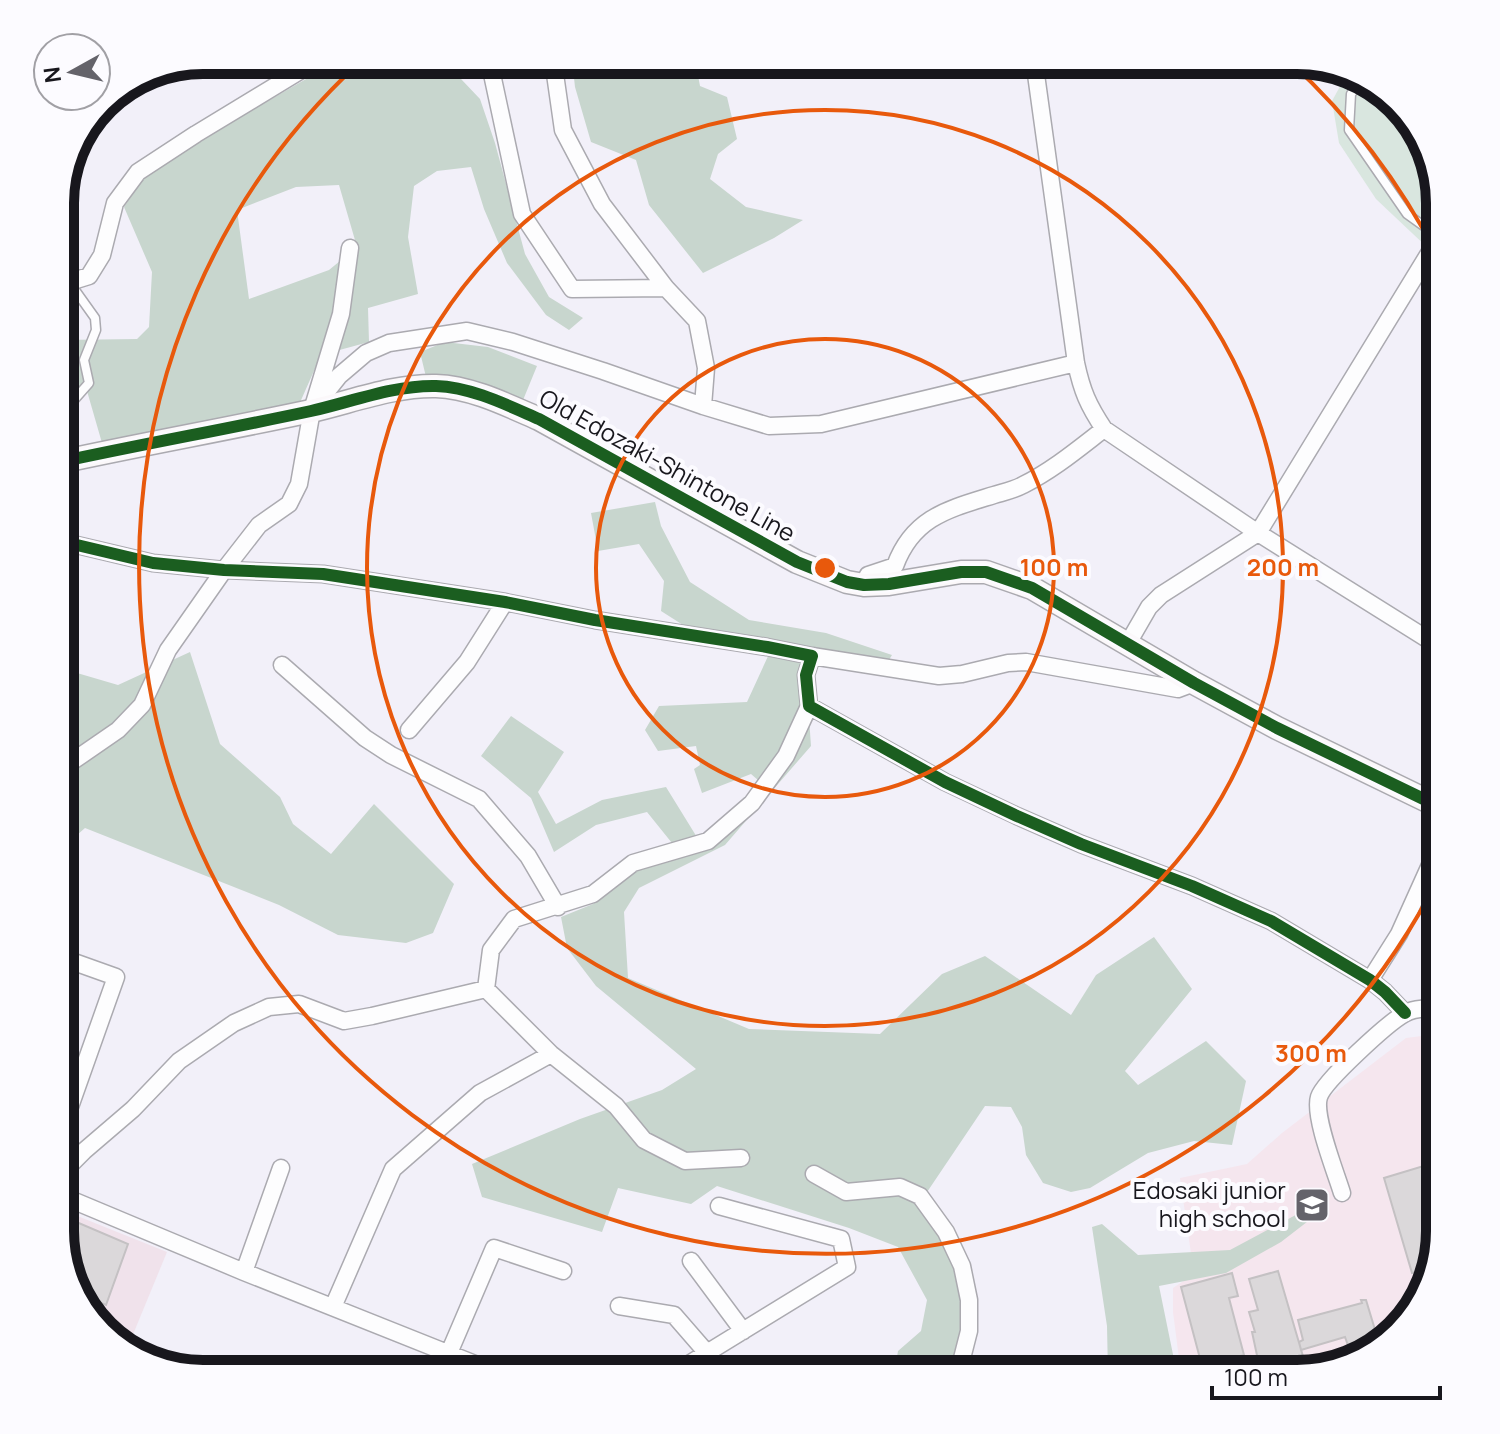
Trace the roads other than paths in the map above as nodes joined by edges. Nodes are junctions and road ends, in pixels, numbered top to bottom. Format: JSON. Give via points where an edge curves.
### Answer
{"nodes":[{"id":1,"x":295,"y":74,"type":"edge"},
{"id":2,"x":492,"y":74,"type":"edge"},
{"id":3,"x":555,"y":74,"type":"edge"},
{"id":4,"x":1036,"y":74,"type":"edge"},
{"id":5,"x":1355,"y":88,"type":"edge"},
{"id":6,"x":1426,"y":228,"type":"edge"},
{"id":7,"x":350,"y":248,"type":"dead end"},
{"id":8,"x":1426,"y":258,"type":"edge"},
{"id":9,"x":74,"y":281,"type":"edge"},
{"id":10,"x":666,"y":288,"type":"junction"},
{"id":11,"x":74,"y":294,"type":"edge"},
{"id":12,"x":1076,"y":363,"type":"junction"},
{"id":13,"x":74,"y":400,"type":"edge"},
{"id":14,"x":703,"y":406,"type":"junction"},
{"id":15,"x":312,"y":410,"type":"junction"},
{"id":16,"x":1104,"y":429,"type":"junction"},
{"id":17,"x":74,"y":459,"type":"edge"},
{"id":18,"x":1258,"y":533,"type":"junction"},
{"id":19,"x":74,"y":544,"type":"edge"},
{"id":20,"x":224,"y":570,"type":"junction"},
{"id":21,"x":864,"y":585,"type":"junction"},
{"id":22,"x":505,"y":602,"type":"junction"},
{"id":23,"x":1426,"y":638,"type":"edge"},
{"id":24,"x":1127,"y":645,"type":"junction"},
{"id":25,"x":812,"y":656,"type":"junction"},
{"id":26,"x":282,"y":665,"type":"dead end"},
{"id":27,"x":1194,"y":683,"type":"junction"},
{"id":28,"x":809,"y":706,"type":"junction"},
{"id":29,"x":409,"y":730,"type":"dead end"},
{"id":30,"x":74,"y":760,"type":"edge"},
{"id":31,"x":1426,"y":800,"type":"edge"},
{"id":32,"x":1426,"y":874,"type":"edge"},
{"id":33,"x":558,"y":907,"type":"junction"},
{"id":34,"x":74,"y":962,"type":"edge"},
{"id":35,"x":1370,"y":980,"type":"junction"},
{"id":36,"x":486,"y":989,"type":"junction"},
{"id":37,"x":1426,"y":1007,"type":"edge"},
{"id":38,"x":1405,"y":1013,"type":"junction"},
{"id":39,"x":551,"y":1054,"type":"junction"},
{"id":40,"x":74,"y":1096,"type":"edge"},
{"id":41,"x":74,"y":1145,"type":"edge"},
{"id":42,"x":84,"y":1151,"type":"junction"},
{"id":43,"x":741,"y":1158,"type":"dead end"},
{"id":44,"x":74,"y":1161,"type":"edge"},
{"id":45,"x":281,"y":1168,"type":"dead end"},
{"id":46,"x":814,"y":1174,"type":"dead end"},
{"id":47,"x":1342,"y":1193,"type":"dead end"},
{"id":48,"x":74,"y":1201,"type":"edge"},
{"id":49,"x":719,"y":1206,"type":"dead end"},
{"id":50,"x":691,"y":1261,"type":"dead end"},
{"id":51,"x":563,"y":1271,"type":"dead end"},
{"id":52,"x":244,"y":1272,"type":"junction"},
{"id":53,"x":619,"y":1306,"type":"dead end"},
{"id":54,"x":333,"y":1307,"type":"junction"},
{"id":55,"x":743,"y":1331,"type":"junction"},
{"id":56,"x":707,"y":1353,"type":"junction"},
{"id":57,"x":449,"y":1354,"type":"junction"},
{"id":58,"x":446,"y":1360,"type":"edge"},
{"id":59,"x":464,"y":1360,"type":"edge"},
{"id":60,"x":696,"y":1360,"type":"edge"},
{"id":61,"x":962,"y":1360,"type":"edge"}],
"edges":[{"from":1,"to":9,"type":"street","via":[[138,172],[115,203],[102,255],[89,276]]},
{"from":2,"to":10,"type":"street","via":[[522,214],[572,289]]},
{"from":3,"to":10,"type":"street","via":[[563,130],[602,204]]},
{"from":4,"to":12,"type":"street"},
{"from":5,"to":6,"type":"lane","via":[[1349,130],[1407,214]]},
{"from":7,"to":15,"type":"street","via":[[341,314]]},
{"from":8,"to":18,"type":"street"},
{"from":10,"to":14,"type":"street","via":[[697,321],[706,368]]},
{"from":11,"to":13,"type":"lane","via":[[95,318],[96,330],[84,360],[89,383]]},
{"from":12,"to":14,"type":"street","via":[[821,424],[769,426]]},
{"from":12,"to":16,"type":"street","via":[[1090,408]]},
{"from":14,"to":15,"type":"street","via":[[467,331],[389,343],[366,353]]},
{"from":15,"to":17,"type":"street","name":"Old Edozaki-Shintone Line"},
{"from":15,"to":20,"type":"street","via":[[299,484],[289,504],[259,525]]},
{"from":15,"to":21,"type":"street","name":"Old Edozaki-Shintone Line","via":[[414,387],[477,395],[539,419],[797,562]]},
{"from":16,"to":18,"type":"street"},
{"from":16,"to":21,"type":"street","via":[[1020,487],[927,521],[900,551],[895,566],[868,575]]},
{"from":18,"to":23,"type":"street"},
{"from":18,"to":24,"type":"street","via":[[1161,595]]},
{"from":19,"to":20,"type":"street","via":[[153,563]]},
{"from":20,"to":22,"type":"street","via":[[323,574]]},
{"from":20,"to":30,"type":"street","via":[[168,650],[142,705],[118,730]]},
{"from":21,"to":24,"type":"street","name":"Old Edozaki-Shintone Line","via":[[986,572],[1032,588]]},
{"from":22,"to":25,"type":"street"},
{"from":22,"to":29,"type":"street","via":[[467,662]]},
{"from":24,"to":27,"type":"street","name":"Old Edozaki-Shintone Line"},
{"from":25,"to":27,"type":"street","via":[[939,676],[1026,662],[1178,689]]},
{"from":25,"to":28,"type":"street","via":[[806,675]]},
{"from":26,"to":33,"type":"street","via":[[365,738],[479,799],[528,856]]},
{"from":27,"to":31,"type":"street","name":"Old Edozaki-Shintone Line"},
{"from":28,"to":33,"type":"street","via":[[786,756],[752,803],[708,841],[633,863],[593,894]]},
{"from":28,"to":35,"type":"street","via":[[1017,816],[1271,921]]},
{"from":32,"to":35,"type":"street","via":[[1399,934]]},
{"from":33,"to":36,"type":"street","via":[[514,919],[491,950]]},
{"from":34,"to":40,"type":"street","via":[[116,977]]},
{"from":35,"to":38,"type":"street"},
{"from":36,"to":39,"type":"street"},
{"from":36,"to":42,"type":"street","via":[[344,1021],[299,1004],[269,1007],[234,1023],[179,1061]]},
{"from":37,"to":38,"type":"street"},
{"from":38,"to":47,"type":"street","via":[[1331,1077],[1319,1097]]},
{"from":39,"to":43,"type":"street","via":[[616,1106],[644,1140],[685,1161]]},
{"from":39,"to":54,"type":"street","via":[[480,1093],[393,1169]]},
{"from":41,"to":42,"type":"street"},
{"from":42,"to":44,"type":"street"},
{"from":45,"to":52,"type":"street"},
{"from":46,"to":61,"type":"street","via":[[846,1192],[900,1187],[920,1196],[962,1266],[969,1331]]},
{"from":48,"to":52,"type":"street"},
{"from":49,"to":55,"type":"street","via":[[841,1239],[847,1267]]},
{"from":50,"to":55,"type":"street"},
{"from":51,"to":57,"type":"street","via":[[494,1248]]},
{"from":52,"to":54,"type":"street"},
{"from":53,"to":56,"type":"street","via":[[674,1315]]},
{"from":54,"to":57,"type":"street"},
{"from":55,"to":56,"type":"street"},
{"from":56,"to":60,"type":"street"},
{"from":57,"to":58,"type":"street"},
{"from":57,"to":59,"type":"street"}]}
